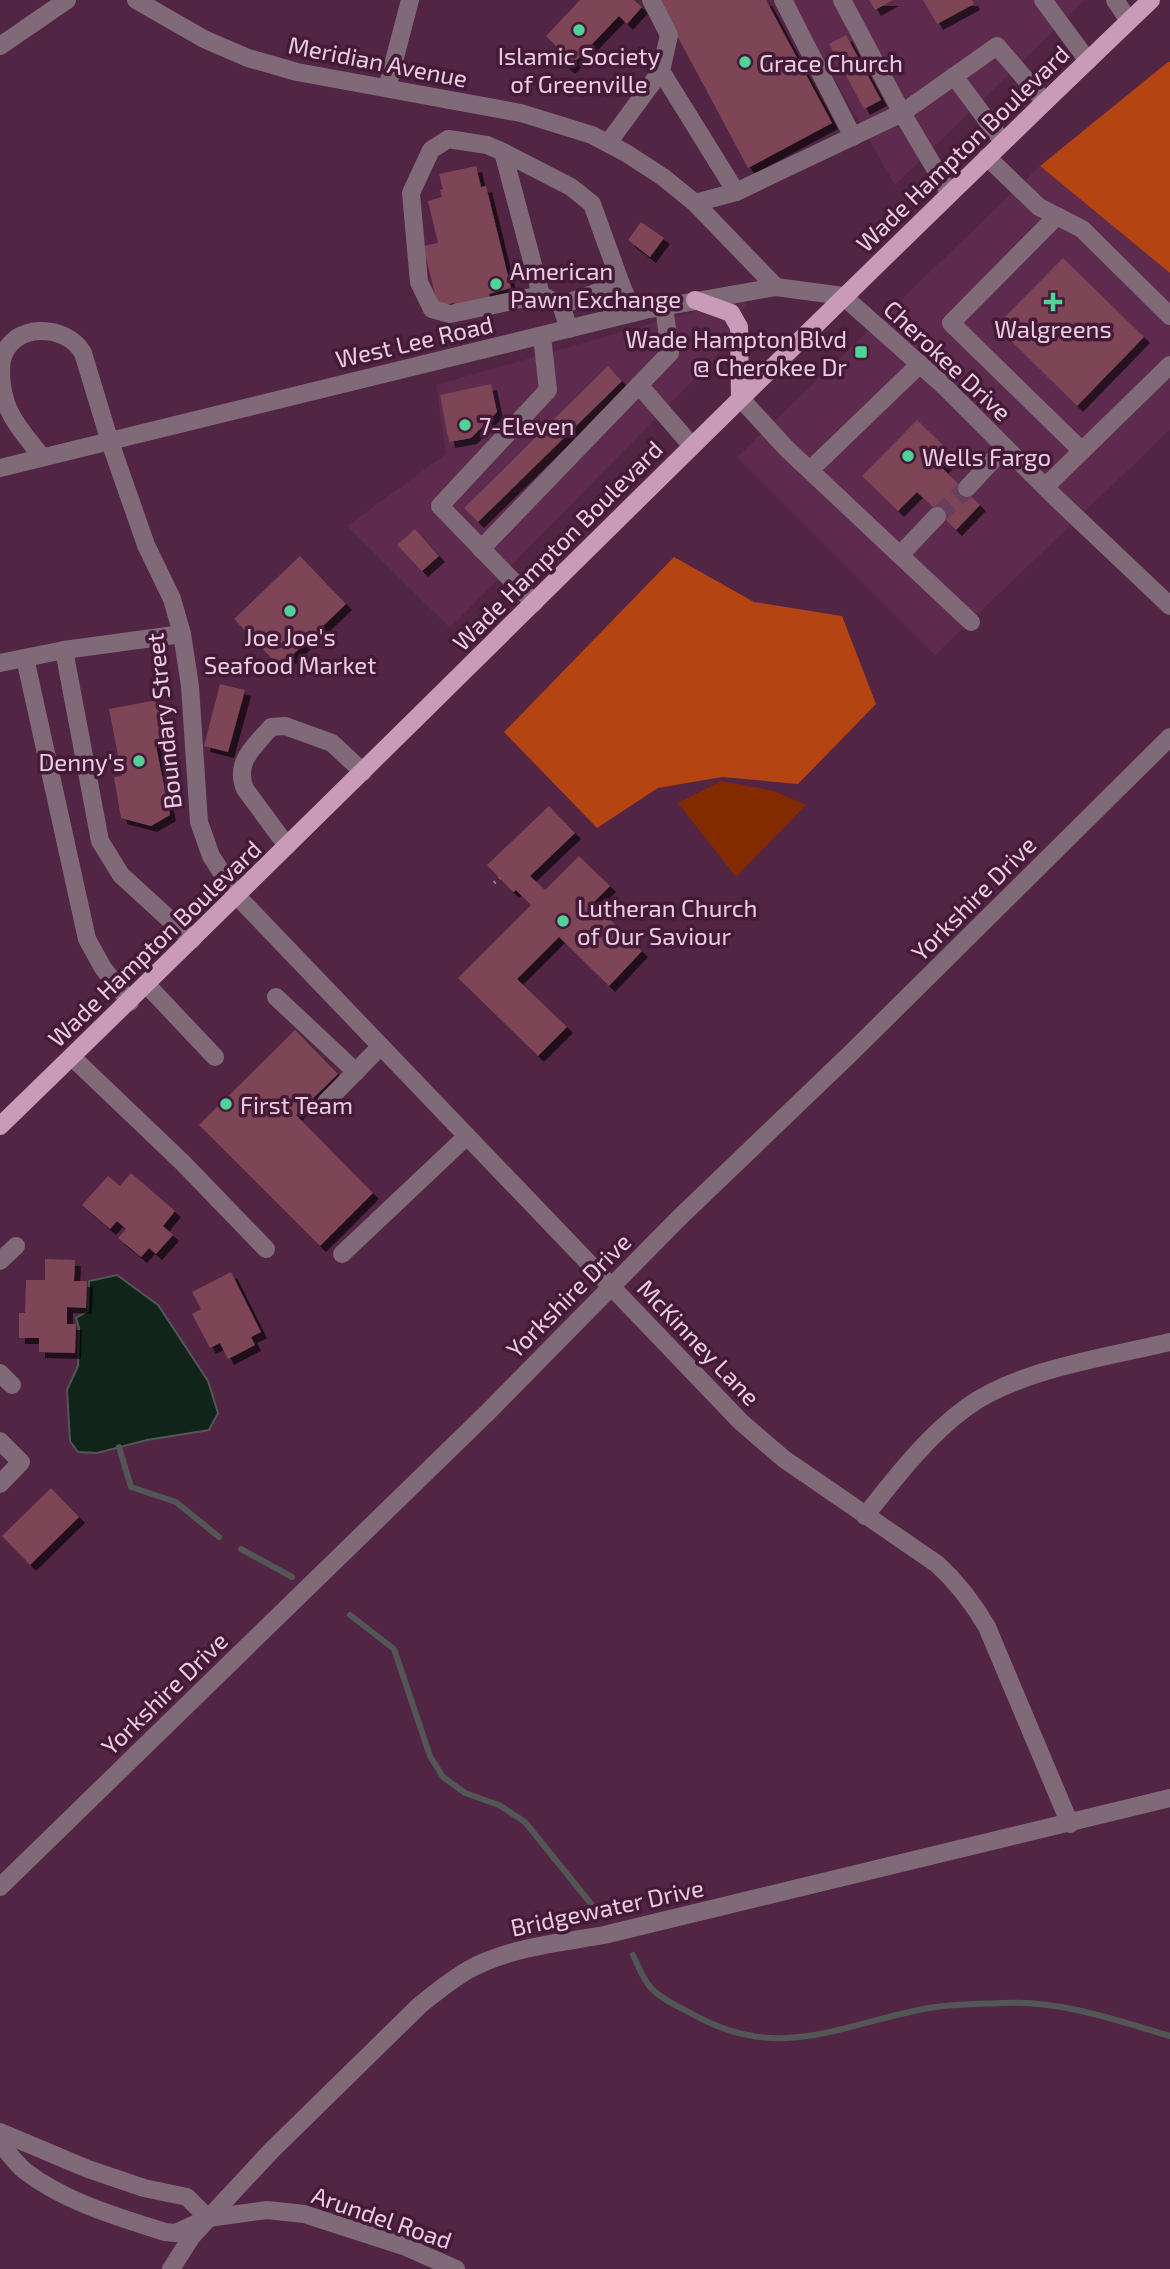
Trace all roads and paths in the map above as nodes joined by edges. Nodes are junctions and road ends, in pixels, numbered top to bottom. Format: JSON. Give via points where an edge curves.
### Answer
{"nodes":[{"id":1,"x":67,"y":0,"type":"edge"},
{"id":2,"x":136,"y":0,"type":"edge"},
{"id":3,"x":410,"y":0,"type":"edge"},
{"id":4,"x":651,"y":0,"type":"edge"},
{"id":5,"x":783,"y":0,"type":"edge"},
{"id":6,"x":842,"y":0,"type":"edge"},
{"id":7,"x":1043,"y":0,"type":"edge"},
{"id":8,"x":1115,"y":0,"type":"edge"},
{"id":9,"x":1151,"y":0,"type":"edge"},
{"id":10,"x":1129,"y":21,"type":"junction"},
{"id":11,"x":0,"y":46,"type":"edge"},
{"id":12,"x":1088,"y":61,"type":"junction"},
{"id":13,"x":661,"y":71,"type":"junction"},
{"id":14,"x":954,"y":76,"type":"junction"},
{"id":15,"x":387,"y":88,"type":"junction"},
{"id":16,"x":1045,"y":102,"type":"junction"},
{"id":17,"x":902,"y":113,"type":"junction"},
{"id":18,"x":853,"y":137,"type":"junction"},
{"id":19,"x":1003,"y":142,"type":"junction"},
{"id":20,"x":608,"y":143,"type":"junction"},
{"id":21,"x":503,"y":152,"type":"junction"},
{"id":22,"x":987,"y":157,"type":"junction"},
{"id":23,"x":736,"y":192,"type":"junction"},
{"id":24,"x":950,"y":194,"type":"junction"},
{"id":25,"x":695,"y":202,"type":"junction"},
{"id":26,"x":1057,"y":216,"type":"junction"},
{"id":27,"x":621,"y":284,"type":"junction"},
{"id":28,"x":776,"y":287,"type":"junction"},
{"id":29,"x":541,"y":295,"type":"junction"},
{"id":30,"x":843,"y":296,"type":"junction"},
{"id":31,"x":695,"y":300,"type":"junction"},
{"id":32,"x":561,"y":305,"type":"junction"},
{"id":33,"x":664,"y":306,"type":"junction"},
{"id":34,"x":633,"y":313,"type":"junction"},
{"id":35,"x":1170,"y":316,"type":"edge"},
{"id":36,"x":569,"y":329,"type":"junction"},
{"id":37,"x":542,"y":336,"type":"junction"},
{"id":38,"x":920,"y":364,"type":"junction"},
{"id":39,"x":1170,"y":365,"type":"edge"},
{"id":40,"x":639,"y":385,"type":"junction"},
{"id":41,"x":740,"y":398,"type":"junction"},
{"id":42,"x":110,"y":442,"type":"junction"},
{"id":43,"x":692,"y":446,"type":"junction"},
{"id":44,"x":1005,"y":447,"type":"junction"},
{"id":45,"x":1082,"y":451,"type":"junction"},
{"id":46,"x":42,"y":457,"type":"junction"},
{"id":47,"x":0,"y":468,"type":"edge"},
{"id":48,"x":810,"y":470,"type":"junction"},
{"id":49,"x":1045,"y":487,"type":"junction"},
{"id":50,"x":967,"y":488,"type":"tunnel mouth"},
{"id":51,"x":937,"y":516,"type":"tunnel mouth"},
{"id":52,"x":481,"y":549,"type":"junction"},
{"id":53,"x":900,"y":555,"type":"junction"},
{"id":54,"x":534,"y":603,"type":"junction"},
{"id":55,"x":1170,"y":606,"type":"edge"},
{"id":56,"x":971,"y":622,"type":"dead end"},
{"id":57,"x":182,"y":634,"type":"junction"},
{"id":58,"x":64,"y":650,"type":"junction"},
{"id":59,"x":24,"y":658,"type":"junction"},
{"id":60,"x":0,"y":663,"type":"edge"},
{"id":61,"x":1170,"y":737,"type":"edge"},
{"id":62,"x":362,"y":772,"type":"junction"},
{"id":63,"x":287,"y":846,"type":"junction"},
{"id":64,"x":223,"y":876,"type":"joint"},
{"id":65,"x":500,"y":878,"type":"dead end"},
{"id":66,"x":494,"y":883,"type":"dead end"},
{"id":67,"x":237,"y":896,"type":"junction"},
{"id":68,"x":192,"y":940,"type":"junction"},
{"id":69,"x":147,"y":985,"type":"junction"},
{"id":70,"x":276,"y":997,"type":"dead end"},
{"id":71,"x":130,"y":1002,"type":"junction"},
{"id":72,"x":380,"y":1047,"type":"junction"},
{"id":73,"x":72,"y":1057,"type":"junction"},
{"id":74,"x":215,"y":1057,"type":"dead end"},
{"id":75,"x":356,"y":1072,"type":"junction"},
{"id":76,"x":326,"y":1102,"type":"dead end"},
{"id":77,"x":0,"y":1126,"type":"edge"},
{"id":78,"x":467,"y":1136,"type":"junction"},
{"id":79,"x":16,"y":1245,"type":"dead end"},
{"id":80,"x":266,"y":1249,"type":"dead end"},
{"id":81,"x":342,"y":1254,"type":"dead end"},
{"id":82,"x":0,"y":1261,"type":"edge"},
{"id":83,"x":612,"y":1286,"type":"junction"},
{"id":84,"x":1170,"y":1342,"type":"edge"},
{"id":85,"x":0,"y":1441,"type":"edge"},
{"id":86,"x":0,"y":1484,"type":"edge"},
{"id":87,"x":865,"y":1516,"type":"junction"},
{"id":88,"x":1170,"y":1798,"type":"edge"},
{"id":89,"x":1070,"y":1824,"type":"junction"},
{"id":90,"x":0,"y":1887,"type":"edge"},
{"id":91,"x":0,"y":2132,"type":"edge"},
{"id":92,"x":0,"y":2143,"type":"edge"},
{"id":93,"x":208,"y":2218,"type":"junction"},
{"id":94,"x":171,"y":2269,"type":"edge"},
{"id":95,"x":456,"y":2269,"type":"edge"}],
"edges":[{"from":1,"to":11,"type":"street"},
{"from":2,"to":15,"type":"street","name":"Meridian Avenue","via":[[248,58]]},
{"from":3,"to":15,"type":"street"},
{"from":4,"to":13,"type":"street","via":[[669,35]]},
{"from":5,"to":18,"type":"street"},
{"from":6,"to":17,"type":"street"},
{"from":7,"to":12,"type":"street"},
{"from":8,"to":10,"type":"street"},
{"from":9,"to":10,"type":"main road","name":"Wade Hampton Boulevard"},
{"from":10,"to":12,"type":"main road","name":"Wade Hampton Boulevard"},
{"from":12,"to":16,"type":"main road","name":"Wade Hampton Boulevard"},
{"from":13,"to":20,"type":"street"},
{"from":13,"to":23,"type":"street"},
{"from":14,"to":16,"type":"street","via":[[997,46]]},
{"from":14,"to":17,"type":"street"},
{"from":14,"to":19,"type":"street"},
{"from":15,"to":20,"type":"street","name":"Meridian Avenue","via":[[521,113]]},
{"from":16,"to":19,"type":"main road","name":"Wade Hampton Boulevard"},
{"from":17,"to":18,"type":"street"},
{"from":17,"to":24,"type":"street"},
{"from":18,"to":23,"type":"street"},
{"from":19,"to":22,"type":"main road","name":"Wade Hampton Boulevard"},
{"from":20,"to":25,"type":"street","name":"Meridian Avenue"},
{"from":21,"to":27,"type":"street","via":[[571,187],[592,204]]},
{"from":21,"to":29,"type":"street"},
{"from":21,"to":29,"type":"street","via":[[448,139],[430,150],[411,193],[419,282],[432,309],[450,314]]},
{"from":22,"to":24,"type":"main road","name":"Wade Hampton Boulevard"},
{"from":22,"to":26,"type":"street","via":[[1039,207]]},
{"from":23,"to":25,"type":"street"},
{"from":24,"to":30,"type":"main road","name":"Wade Hampton Boulevard"},
{"from":25,"to":28,"type":"street","name":"Meridian Avenue"},
{"from":26,"to":35,"type":"street","via":[[1082,229]]},
{"from":26,"to":45,"type":"street","via":[[951,323]]},
{"from":27,"to":32,"type":"street"},
{"from":27,"to":34,"type":"street"},
{"from":28,"to":30,"type":"street","name":"West Lee Road"},
{"from":28,"to":31,"type":"street","name":"West Lee Road"},
{"from":29,"to":32,"type":"street"},
{"from":30,"to":38,"type":"street","name":"Cherokee Drive"},
{"from":30,"to":41,"type":"main road","name":"Wade Hampton Boulevard"},
{"from":31,"to":33,"type":"street","name":"West Lee Road"},
{"from":31,"to":41,"type":"main road","via":[[731,313],[739,327]]},
{"from":32,"to":36,"type":"street"},
{"from":33,"to":34,"type":"street","name":"West Lee Road"},
{"from":33,"to":40,"type":"street","via":[[670,353]]},
{"from":34,"to":36,"type":"street","name":"West Lee Road"},
{"from":36,"to":37,"type":"street","name":"West Lee Road"},
{"from":37,"to":42,"type":"street","name":"West Lee Road"},
{"from":37,"to":52,"type":"street","via":[[548,390],[440,506]]},
{"from":38,"to":44,"type":"street","name":"Cherokee Drive"},
{"from":38,"to":48,"type":"street"},
{"from":39,"to":45,"type":"street"},
{"from":40,"to":43,"type":"street"},
{"from":40,"to":52,"type":"street"},
{"from":41,"to":43,"type":"main road","name":"Wade Hampton Boulevard"},
{"from":41,"to":48,"type":"street"},
{"from":42,"to":46,"type":"street","name":"West Lee Road"},
{"from":42,"to":46,"type":"street","via":[[78,343],[48,330],[32,332],[9,344],[1,376],[14,419]]},
{"from":42,"to":57,"type":"street","name":"Boundary Street"},
{"from":43,"to":54,"type":"main road","name":"Wade Hampton Boulevard"},
{"from":44,"to":49,"type":"street","name":"Cherokee Drive"},
{"from":44,"to":50,"type":"street"},
{"from":45,"to":49,"type":"street"},
{"from":46,"to":47,"type":"street","name":"West Lee Road"},
{"from":48,"to":53,"type":"street"},
{"from":49,"to":55,"type":"street","name":"Cherokee Drive"},
{"from":51,"to":53,"type":"street"},
{"from":52,"to":54,"type":"street"},
{"from":53,"to":56,"type":"street"},
{"from":54,"to":62,"type":"main road","name":"Wade Hampton Boulevard"},
{"from":57,"to":58,"type":"street"},
{"from":57,"to":64,"type":"street","name":"Boundary Street","via":[[190,686],[198,822]]},
{"from":58,"to":59,"type":"street"},
{"from":58,"to":68,"type":"street","via":[[100,841],[121,875]]},
{"from":59,"to":60,"type":"street"},
{"from":59,"to":71,"type":"street","via":[[87,939]]},
{"from":61,"to":83,"type":"street","name":"Yorkshire Drive"},
{"from":62,"to":63,"type":"main road","name":"Wade Hampton Boulevard"},
{"from":62,"to":63,"type":"street","via":[[332,743],[285,726],[271,727],[244,758],[241,779]]},
{"from":63,"to":67,"type":"main road","name":"Wade Hampton Boulevard"},
{"from":64,"to":67,"type":"street","name":"McKinney Lane"},
{"from":65,"to":66,"type":"path"},
{"from":67,"to":68,"type":"main road","name":"Wade Hampton Boulevard"},
{"from":67,"to":72,"type":"street","name":"McKinney Lane"},
{"from":68,"to":69,"type":"main road","name":"Wade Hampton Boulevard"},
{"from":69,"to":71,"type":"main road","name":"Wade Hampton Boulevard"},
{"from":69,"to":74,"type":"street"},
{"from":70,"to":75,"type":"street"},
{"from":71,"to":73,"type":"main road","name":"Wade Hampton Boulevard"},
{"from":72,"to":75,"type":"street"},
{"from":72,"to":78,"type":"street","name":"McKinney Lane"},
{"from":73,"to":77,"type":"main road","name":"Wade Hampton Boulevard"},
{"from":73,"to":80,"type":"street"},
{"from":75,"to":76,"type":"street"},
{"from":78,"to":81,"type":"street"},
{"from":78,"to":83,"type":"street","name":"McKinney Lane"},
{"from":79,"to":82,"type":"street"},
{"from":83,"to":87,"type":"street","name":"McKinney Lane","via":[[741,1422],[783,1459]]},
{"from":83,"to":90,"type":"street","name":"Yorkshire Drive"},
{"from":84,"to":87,"type":"street","via":[[991,1392],[931,1438]]},
{"from":85,"to":86,"type":"street","via":[[22,1462]]},
{"from":87,"to":89,"type":"street","name":"McKinney Lane","via":[[937,1564],[974,1604]]},
{"from":88,"to":89,"type":"street","name":"Bridgewater Drive"},
{"from":89,"to":93,"type":"street","name":"Bridgewater Drive","via":[[604,1935],[531,1947],[484,1962],[420,2006]]},
{"from":91,"to":93,"type":"street","via":[[88,2169],[187,2197]]},
{"from":92,"to":93,"type":"street","name":"Arundel Road","via":[[23,2170],[93,2208],[176,2233]]},
{"from":93,"to":94,"type":"street","name":"Bridgewater Drive"},
{"from":93,"to":95,"type":"street","name":"Arundel Road","via":[[267,2210],[304,2214],[395,2243]]}]}
